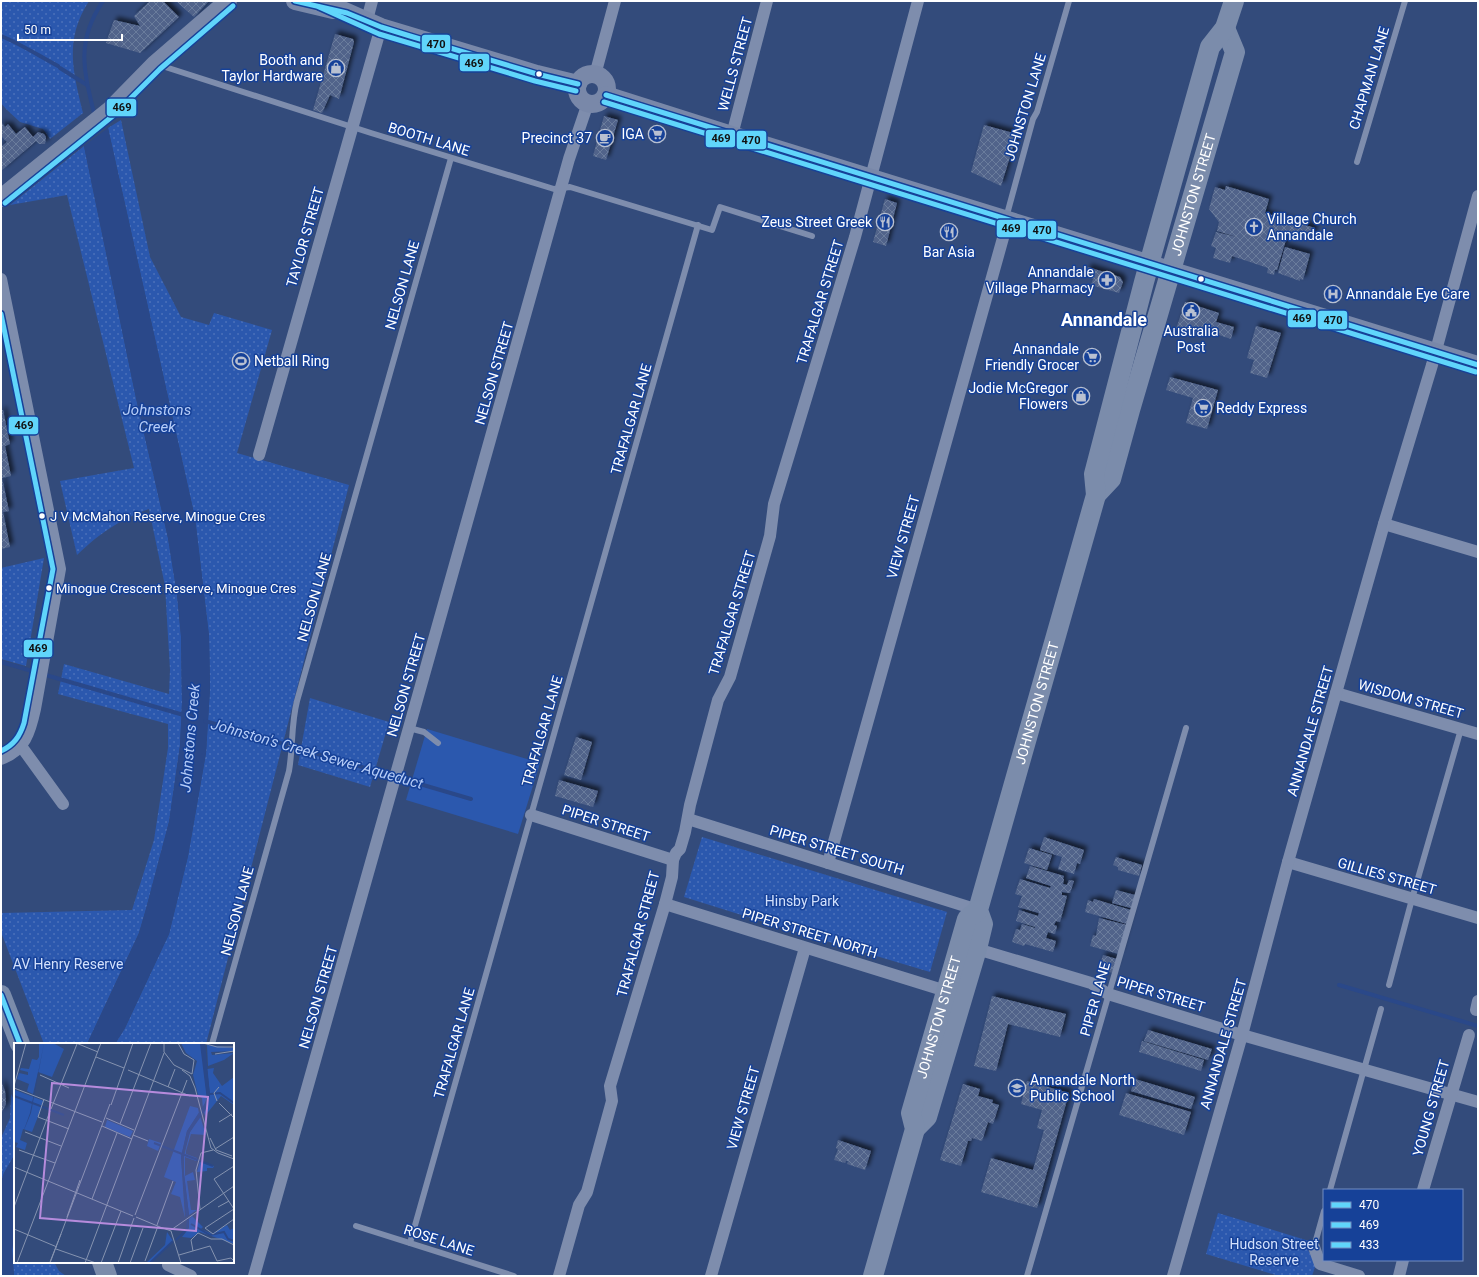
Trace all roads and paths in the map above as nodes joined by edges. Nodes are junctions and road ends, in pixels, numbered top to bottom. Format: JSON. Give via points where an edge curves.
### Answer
{"nodes":[{"id":1,"x":228,"y":1,"type":"edge"},
{"id":2,"x":296,"y":1,"type":"edge"},
{"id":3,"x":322,"y":1,"type":"edge"},
{"id":4,"x":372,"y":1,"type":"edge"},
{"id":5,"x":615,"y":1,"type":"edge"},
{"id":6,"x":767,"y":1,"type":"edge"},
{"id":7,"x":918,"y":1,"type":"edge"},
{"id":8,"x":1069,"y":1,"type":"edge"},
{"id":9,"x":1234,"y":1,"type":"edge"},
{"id":10,"x":1405,"y":1,"type":"edge"},
{"id":11,"x":347,"y":13,"type":"junction"},
{"id":12,"x":374,"y":23,"type":"junction"},
{"id":13,"x":1226,"y":28,"type":"junction"},
{"id":14,"x":155,"y":64,"type":"junction"},
{"id":15,"x":595,"y":75,"type":"junction"},
{"id":16,"x":578,"y":84,"type":"junction"},
{"id":17,"x":606,"y":95,"type":"junction"},
{"id":18,"x":588,"y":103,"type":"junction"},
{"id":19,"x":352,"y":127,"type":"junction"},
{"id":20,"x":732,"y":135,"type":"junction"},
{"id":21,"x":451,"y":158,"type":"junction"},
{"id":22,"x":1357,"y":162,"type":"dead end"},
{"id":23,"x":870,"y":177,"type":"junction"},
{"id":24,"x":561,"y":188,"type":"junction"},
{"id":25,"x":1478,"y":196,"type":"edge"},
{"id":26,"x":1,"y":198,"type":"edge"},
{"id":27,"x":1006,"y":219,"type":"junction"},
{"id":28,"x":698,"y":225,"type":"junction"},
{"id":29,"x":812,"y":236,"type":"dead end"},
{"id":30,"x":1149,"y":264,"type":"junction"},
{"id":31,"x":1170,"y":270,"type":"junction"},
{"id":32,"x":1,"y":279,"type":"edge"},
{"id":33,"x":1435,"y":352,"type":"junction"},
{"id":34,"x":1478,"y":366,"type":"edge"},
{"id":35,"x":258,"y":455,"type":"dead end"},
{"id":36,"x":1096,"y":495,"type":"junction"},
{"id":37,"x":1384,"y":524,"type":"junction"},
{"id":38,"x":1478,"y":552,"type":"edge"},
{"id":39,"x":1336,"y":693,"type":"junction"},
{"id":40,"x":409,"y":728,"type":"junction"},
{"id":41,"x":1186,"y":728,"type":"dead end"},
{"id":42,"x":1461,"y":729,"type":"junction"},
{"id":43,"x":1478,"y":734,"type":"edge"},
{"id":44,"x":438,"y":743,"type":"dead end"},
{"id":45,"x":21,"y":746,"type":"junction"},
{"id":46,"x":1,"y":759,"type":"edge"},
{"id":47,"x":63,"y":804,"type":"dead end"},
{"id":48,"x":531,"y":815,"type":"junction"},
{"id":49,"x":688,"y":819,"type":"junction"},
{"id":50,"x":673,"y":860,"type":"junction"},
{"id":51,"x":1288,"y":862,"type":"junction"},
{"id":52,"x":828,"y":863,"type":"junction"},
{"id":53,"x":1412,"y":899,"type":"junction"},
{"id":54,"x":665,"y":904,"type":"junction"},
{"id":55,"x":978,"y":910,"type":"junction"},
{"id":56,"x":1478,"y":918,"type":"edge"},
{"id":57,"x":805,"y":948,"type":"junction"},
{"id":58,"x":977,"y":948,"type":"junction"},
{"id":59,"x":1389,"y":985,"type":"dead end"},
{"id":60,"x":946,"y":992,"type":"junction"},
{"id":61,"x":1108,"y":994,"type":"junction"},
{"id":62,"x":1,"y":995,"type":"edge"},
{"id":63,"x":1381,"y":1009,"type":"dead end"},
{"id":64,"x":1242,"y":1035,"type":"junction"},
{"id":65,"x":1468,"y":1035,"type":"dead end"},
{"id":66,"x":20,"y":1043,"type":"edge"},
{"id":67,"x":212,"y":1043,"type":"edge"},
{"id":68,"x":1364,"y":1071,"type":"junction"},
{"id":69,"x":1451,"y":1095,"type":"junction"},
{"id":70,"x":1478,"y":1102,"type":"edge"},
{"id":71,"x":915,"y":1129,"type":"junction"},
{"id":72,"x":1330,"y":1189,"type":"edge"},
{"id":73,"x":1423,"y":1189,"type":"edge"},
{"id":74,"x":1323,"y":1216,"type":"edge"},
{"id":75,"x":356,"y":1226,"type":"dead end"},
{"id":76,"x":410,"y":1243,"type":"junction"},
{"id":77,"x":1314,"y":1247,"type":"joint"},
{"id":78,"x":1403,"y":1261,"type":"edge"},
{"id":79,"x":102,"y":1263,"type":"edge"},
{"id":80,"x":165,"y":1264,"type":"edge"},
{"id":81,"x":107,"y":1276,"type":"edge"},
{"id":82,"x":191,"y":1276,"type":"edge"},
{"id":83,"x":254,"y":1276,"type":"edge"},
{"id":84,"x":514,"y":1276,"type":"edge"},
{"id":85,"x":559,"y":1276,"type":"edge"},
{"id":86,"x":711,"y":1276,"type":"edge"},
{"id":87,"x":873,"y":1276,"type":"edge"},
{"id":88,"x":1027,"y":1276,"type":"edge"},
{"id":89,"x":1173,"y":1276,"type":"edge"},
{"id":90,"x":1359,"y":1276,"type":"edge"},
{"id":91,"x":1399,"y":1276,"type":"edge"}],
"edges":[{"from":1,"to":14,"type":"main road"},
{"from":2,"to":11,"type":"main road"},
{"from":3,"to":11,"type":"main road"},
{"from":4,"to":12,"type":"street","name":"TAYLOR STREET"},
{"from":5,"to":15,"type":"street"},
{"from":6,"to":20,"type":"street","name":"WELLS STREET"},
{"from":7,"to":23,"type":"street","name":"TRAFALGAR STREET"},
{"from":8,"to":27,"type":"lane","name":"JOHNSTON LANE"},
{"from":9,"to":13,"type":"main road","name":"JOHNSTON STREET"},
{"from":10,"to":22,"type":"lane","name":"CHAPMAN LANE"},
{"from":11,"to":12,"type":"main road"},
{"from":12,"to":16,"type":"main road","via":[[536,74]]},
{"from":12,"to":19,"type":"street","name":"TAYLOR STREET"},
{"from":13,"to":30,"type":"main road","name":"JOHNSTON STREET","via":[[1210,47]]},
{"from":13,"to":31,"type":"main road","name":"JOHNSTON STREET","via":[[1235,52]]},
{"from":14,"to":19,"type":"lane","name":"BOOTH LANE"},
{"from":14,"to":26,"type":"main road","via":[[110,110]]},
{"from":15,"to":16,"type":"main road","via":[[586,76]]},
{"from":15,"to":17,"type":"main road","via":[[605,82]]},
{"from":16,"to":18,"type":"main road","via":[[579,95]]},
{"from":17,"to":18,"type":"main road","via":[[600,101]]},
{"from":17,"to":20,"type":"main road"},
{"from":18,"to":24,"type":"street","name":"NELSON STREET"},
{"from":19,"to":21,"type":"lane","name":"BOOTH LANE"},
{"from":19,"to":35,"type":"street","name":"TAYLOR STREET"},
{"from":20,"to":23,"type":"main road"},
{"from":21,"to":24,"type":"lane","name":"BOOTH LANE","via":[[554,189]]},
{"from":21,"to":67,"type":"lane","name":"NELSON LANE","via":[[297,701],[289,771]]},
{"from":23,"to":27,"type":"main road"},
{"from":23,"to":49,"type":"street","name":"TRAFALGAR STREET","via":[[855,237],[774,504],[770,536],[730,677],[718,700]]},
{"from":24,"to":28,"type":"lane","name":"BOOTH LANE","via":[[570,187]]},
{"from":24,"to":40,"type":"street","name":"NELSON STREET"},
{"from":25,"to":33,"type":"street","name":"ANNANDALE STREET"},
{"from":27,"to":30,"type":"main road"},
{"from":27,"to":52,"type":"street","name":"VIEW STREET","via":[[1003,238]]},
{"from":28,"to":29,"type":"lane","name":"BOOTH LANE","via":[[712,230],[720,207]]},
{"from":28,"to":48,"type":"lane","name":"TRAFALGAR LANE"},
{"from":30,"to":31,"type":"main road"},
{"from":30,"to":36,"type":"main road","name":"JOHNSTON STREET","via":[[1094,474]]},
{"from":31,"to":33,"type":"main road"},
{"from":31,"to":36,"type":"main road","name":"JOHNSTON STREET","via":[[1111,479]]},
{"from":32,"to":45,"type":"street","via":[[60,568],[35,709],[30,728]]},
{"from":33,"to":34,"type":"main road"},
{"from":33,"to":37,"type":"street","name":"ANNANDALE STREET"},
{"from":36,"to":55,"type":"main road","name":"JOHNSTON STREET"},
{"from":37,"to":38,"type":"street"},
{"from":37,"to":39,"type":"street","name":"ANNANDALE STREET"},
{"from":39,"to":42,"type":"street","name":"WISDOM STREET"},
{"from":39,"to":51,"type":"street","name":"ANNANDALE STREET"},
{"from":40,"to":44,"type":"lane","via":[[424,732]]},
{"from":40,"to":83,"type":"street","name":"NELSON STREET"},
{"from":41,"to":61,"type":"lane","name":"PIPER LANE"},
{"from":42,"to":43,"type":"street","name":"WISDOM STREET"},
{"from":42,"to":53,"type":"lane"},
{"from":45,"to":46,"type":"street","via":[[11,755]]},
{"from":45,"to":47,"type":"street"},
{"from":48,"to":50,"type":"street","name":"PIPER STREET"},
{"from":48,"to":76,"type":"lane","name":"TRAFALGAR LANE"},
{"from":49,"to":50,"type":"street","name":"TRAFALGAR STREET","via":[[680,849]]},
{"from":49,"to":52,"type":"street","name":"PIPER STREET SOUTH"},
{"from":50,"to":54,"type":"street","name":"TRAFALGAR STREET","via":[[672,877]]},
{"from":51,"to":53,"type":"street","name":"GILLIES STREET"},
{"from":51,"to":64,"type":"street","name":"ANNANDALE STREET"},
{"from":52,"to":55,"type":"street","name":"PIPER STREET SOUTH"},
{"from":53,"to":56,"type":"street","name":"GILLIES STREET"},
{"from":53,"to":59,"type":"lane"},
{"from":54,"to":57,"type":"street","name":"PIPER STREET NORTH"},
{"from":54,"to":85,"type":"street","name":"TRAFALGAR STREET","via":[[610,1086],[612,1101],[587,1192],[579,1205]]},
{"from":55,"to":58,"type":"main road","name":"JOHNSTON STREET","via":[[983,924]]},
{"from":55,"to":60,"type":"main road","name":"JOHNSTON STREET","via":[[967,919]]},
{"from":57,"to":60,"type":"street","name":"PIPER STREET NORTH"},
{"from":57,"to":86,"type":"street","name":"VIEW STREET"},
{"from":58,"to":61,"type":"street","name":"PIPER STREET","via":[[1091,983]]},
{"from":58,"to":71,"type":"main road","name":"JOHNSTON STREET","via":[[927,1117]]},
{"from":60,"to":71,"type":"main road","name":"JOHNSTON STREET","via":[[911,1113]]},
{"from":61,"to":64,"type":"street","name":"PIPER STREET"},
{"from":61,"to":88,"type":"lane","name":"PIPER LANE"},
{"from":62,"to":66,"type":"main road"},
{"from":63,"to":68,"type":"lane"},
{"from":64,"to":68,"type":"street","name":"PIPER STREET"},
{"from":64,"to":89,"type":"street","name":"ANNANDALE STREET"},
{"from":65,"to":69,"type":"street","name":"YOUNG STREET"},
{"from":68,"to":69,"type":"street","name":"PIPER STREET"},
{"from":68,"to":72,"type":"lane"},
{"from":69,"to":70,"type":"street","name":"PIPER STREET"},
{"from":69,"to":73,"type":"street","name":"YOUNG STREET"},
{"from":71,"to":87,"type":"main road","name":"JOHNSTON STREET"},
{"from":74,"to":77,"type":"lane"},
{"from":75,"to":76,"type":"lane","name":"ROSE LANE"},
{"from":76,"to":84,"type":"lane","name":"ROSE LANE"},
{"from":77,"to":90,"type":"street","via":[[1320,1264]]},
{"from":78,"to":91,"type":"street"},
{"from":79,"to":81,"type":"main road"},
{"from":80,"to":82,"type":"street"}]}
